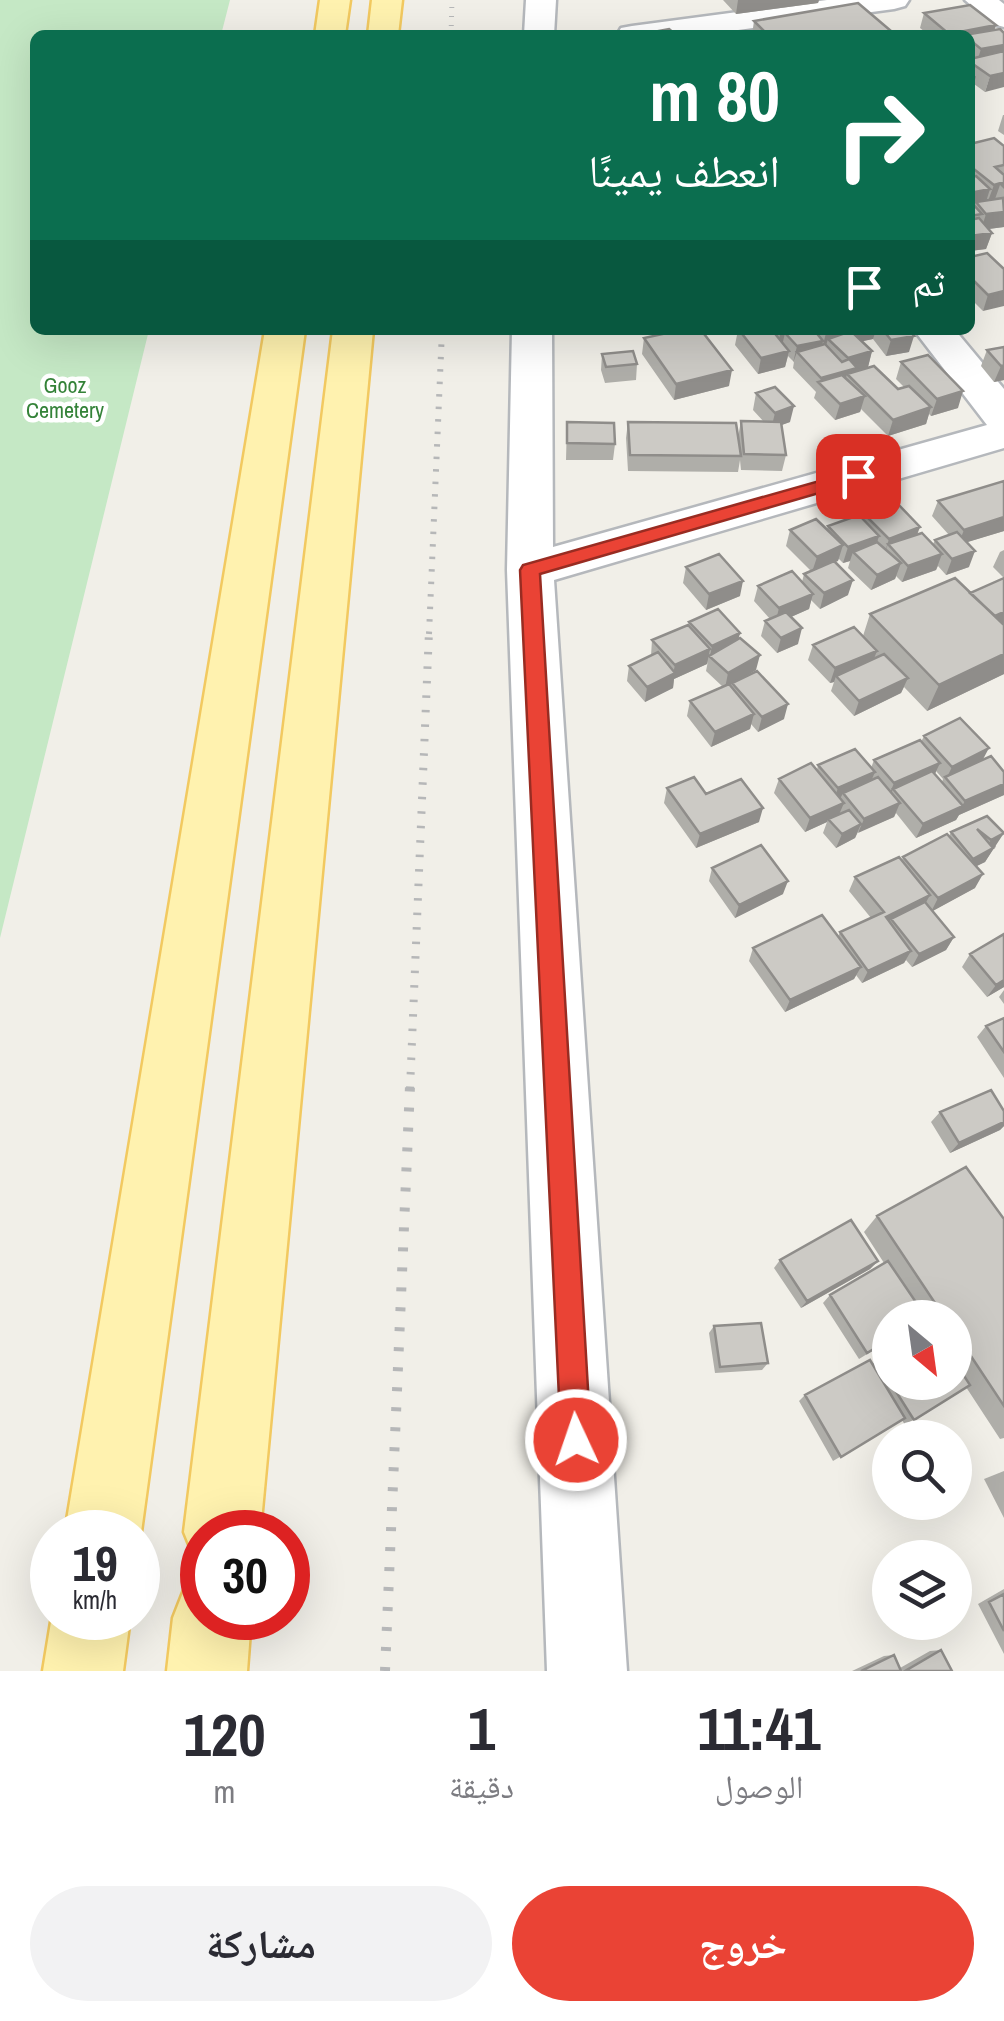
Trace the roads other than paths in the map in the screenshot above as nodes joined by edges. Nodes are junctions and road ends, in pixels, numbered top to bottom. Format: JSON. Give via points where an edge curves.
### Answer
{"nodes":[{"id":1,"x":335,"y":0,"type":"edge"},
{"id":2,"x":387,"y":0,"type":"edge"},
{"id":3,"x":541,"y":0,"type":"edge"},
{"id":4,"x":894,"y":0,"type":"edge"},
{"id":5,"x":980,"y":0,"type":"edge"},
{"id":6,"x":1004,"y":18,"type":"edge"},
{"id":7,"x":331,"y":30,"type":"edge"},
{"id":8,"x":384,"y":30,"type":"edge"},
{"id":9,"x":539,"y":30,"type":"edge"},
{"id":10,"x":715,"y":30,"type":"edge"},
{"id":11,"x":284,"y":335,"type":"edge"},
{"id":12,"x":352,"y":335,"type":"edge"},
{"id":13,"x":532,"y":335,"type":"edge"},
{"id":14,"x":938,"y":335,"type":"edge"},
{"id":15,"x":1004,"y":417,"type":"edge"},
{"id":16,"x":1004,"y":434,"type":"edge"},
{"id":17,"x":530,"y":570,"type":"junction"},
{"id":18,"x":107,"y":1510,"type":"edge"},
{"id":19,"x":224,"y":1510,"type":"edge"},
{"id":20,"x":88,"y":1640,"type":"edge"},
{"id":21,"x":210,"y":1640,"type":"edge"},
{"id":22,"x":83,"y":1671,"type":"edge"},
{"id":23,"x":206,"y":1671,"type":"edge"},
{"id":24,"x":587,"y":1671,"type":"edge"}],
"edges":[{"from":1,"to":7,"type":"main road"},
{"from":2,"to":8,"type":"main road"},
{"from":3,"to":9,"type":"street"},
{"from":4,"to":10,"type":"street"},
{"from":5,"to":6,"type":"street"},
{"from":11,"to":18,"type":"main road"},
{"from":12,"to":19,"type":"main road"},
{"from":13,"to":17,"type":"street"},
{"from":14,"to":15,"type":"street"},
{"from":16,"to":17,"type":"street"},
{"from":17,"to":24,"type":"street"},
{"from":20,"to":22,"type":"main road"},
{"from":21,"to":23,"type":"main road"}]}
